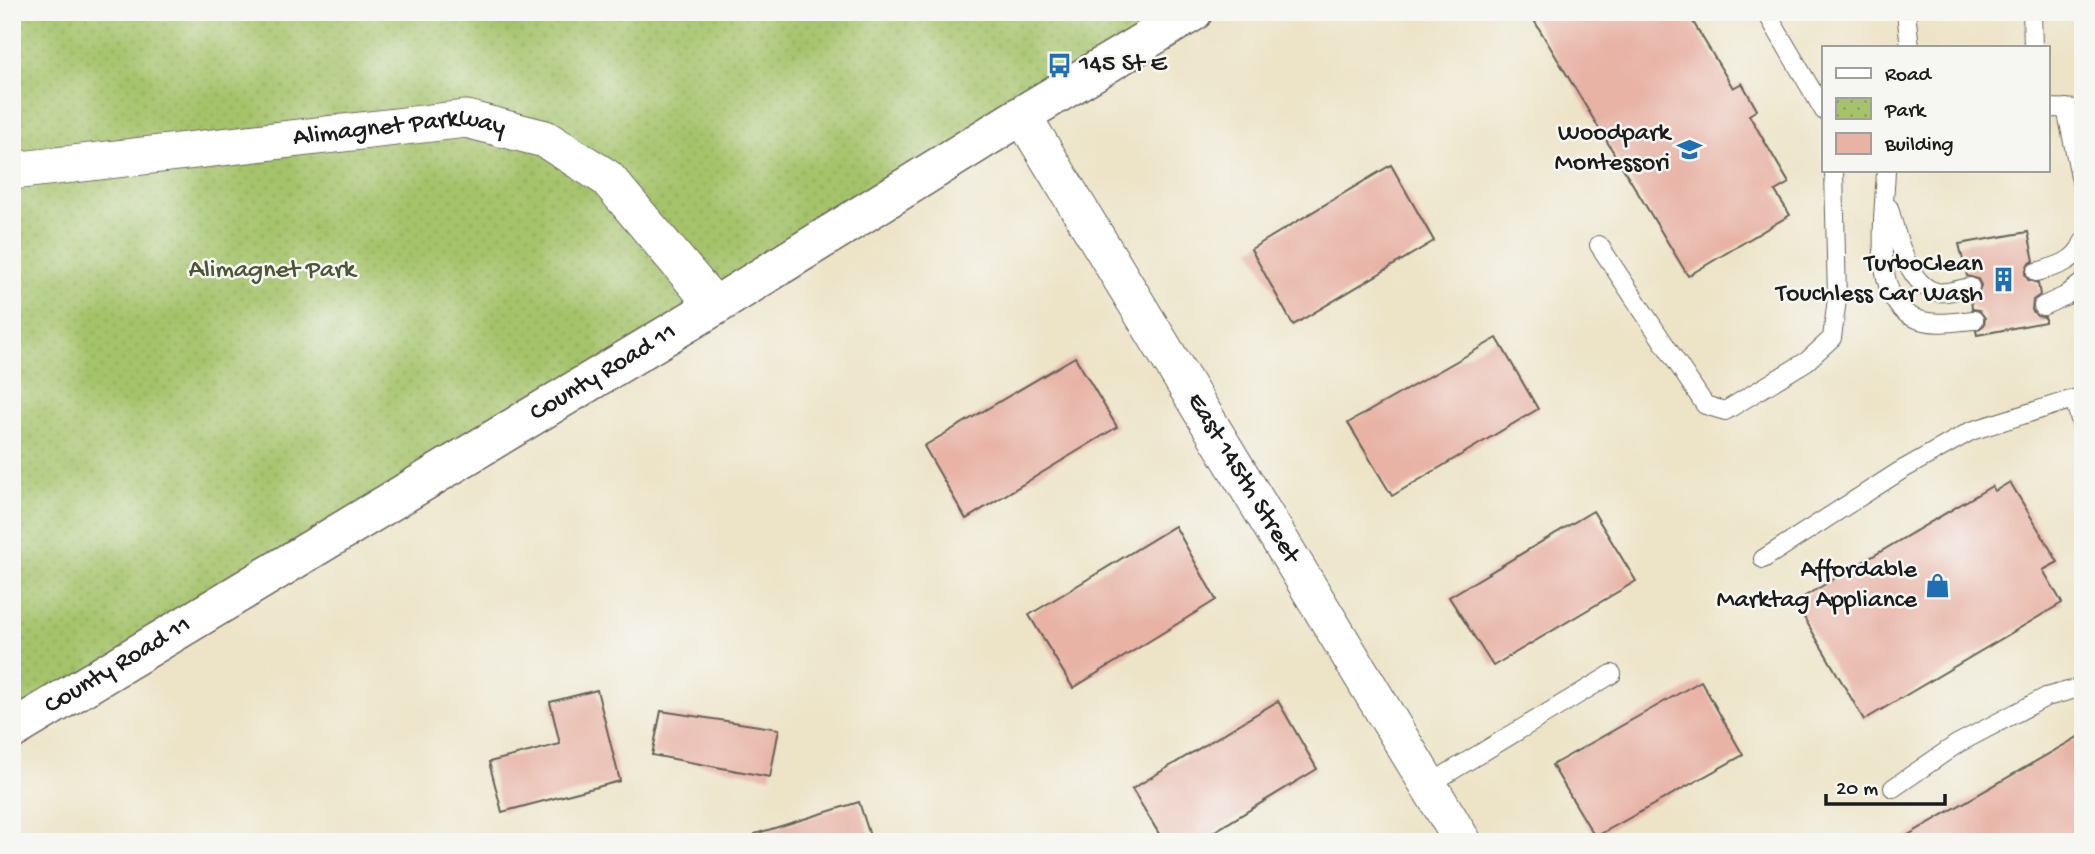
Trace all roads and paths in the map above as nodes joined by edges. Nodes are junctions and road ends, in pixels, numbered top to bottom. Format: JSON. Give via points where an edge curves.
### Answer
{"nodes":[{"id":1,"x":1193,"y":12,"type":"edge"},
{"id":2,"x":1766,"y":12,"type":"edge"},
{"id":3,"x":1906,"y":12,"type":"edge"},
{"id":4,"x":2032,"y":12,"type":"edge"},
{"id":5,"x":1910,"y":46,"type":"edge"},
{"id":6,"x":2033,"y":46,"type":"edge"},
{"id":7,"x":1822,"y":108,"type":"edge"},
{"id":8,"x":2065,"y":108,"type":"edge"},
{"id":9,"x":1022,"y":115,"type":"junction"},
{"id":10,"x":12,"y":171,"type":"edge"},
{"id":11,"x":1834,"y":172,"type":"edge"},
{"id":12,"x":1886,"y":172,"type":"edge"},
{"id":13,"x":2083,"y":191,"type":"edge"},
{"id":14,"x":1885,"y":195,"type":"junction"},
{"id":15,"x":2083,"y":242,"type":"edge"},
{"id":16,"x":1600,"y":244,"type":"dead end"},
{"id":17,"x":2036,"y":272,"type":"dead end"},
{"id":18,"x":2083,"y":282,"type":"edge"},
{"id":19,"x":1970,"y":287,"type":"dead end"},
{"id":20,"x":715,"y":306,"type":"junction"},
{"id":21,"x":2043,"y":306,"type":"dead end"},
{"id":22,"x":1974,"y":320,"type":"dead end"},
{"id":23,"x":2079,"y":397,"type":"edge"},
{"id":24,"x":2083,"y":430,"type":"edge"},
{"id":25,"x":1763,"y":559,"type":"dead end"},
{"id":26,"x":1612,"y":674,"type":"dead end"},
{"id":27,"x":2083,"y":687,"type":"edge"},
{"id":28,"x":12,"y":730,"type":"edge"},
{"id":29,"x":1428,"y":785,"type":"junction"},
{"id":30,"x":1893,"y":788,"type":"dead end"},
{"id":31,"x":1463,"y":842,"type":"edge"}],
"edges":[{"from":1,"to":9,"type":"street","name":"County Road 11"},
{"from":2,"to":7,"type":"lane"},
{"from":3,"to":5,"type":"lane"},
{"from":4,"to":6,"type":"lane"},
{"from":8,"to":13,"type":"lane"},
{"from":9,"to":20,"type":"street","name":"County Road 11"},
{"from":9,"to":29,"type":"street","name":"East 145th Street"},
{"from":10,"to":20,"type":"street","name":"Alimagnet Parkway","via":[[466,119],[545,139],[607,178]]},
{"from":11,"to":16,"type":"lane","via":[[1837,299],[1832,338],[1807,361],[1725,411],[1705,405]]},
{"from":12,"to":14,"type":"lane"},
{"from":14,"to":19,"type":"lane","via":[[1907,264],[1918,279],[1938,293]]},
{"from":14,"to":22,"type":"lane","via":[[1882,256],[1887,282],[1903,312],[1932,323]]},
{"from":15,"to":17,"type":"lane","via":[[2062,265]]},
{"from":18,"to":21,"type":"lane"},
{"from":20,"to":28,"type":"street","name":"County Road 11"},
{"from":23,"to":24,"type":"lane"},
{"from":23,"to":25,"type":"lane","via":[[1971,431]]},
{"from":26,"to":29,"type":"lane"},
{"from":27,"to":30,"type":"lane","via":[[2046,697],[1957,744]]},
{"from":29,"to":31,"type":"street","name":"East 145th Street"}]}
